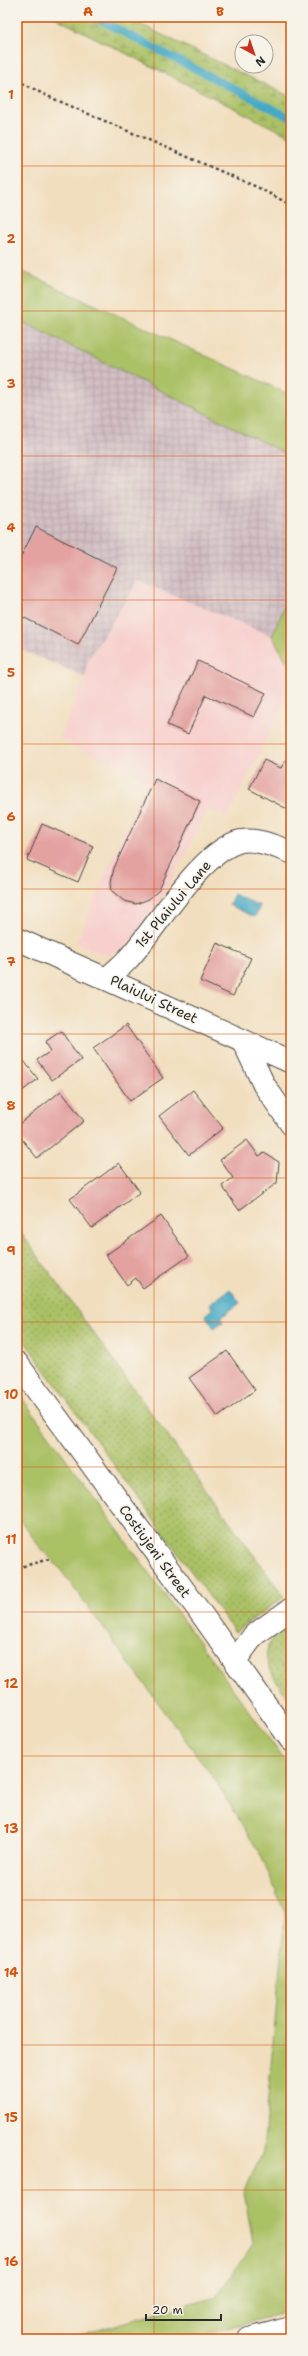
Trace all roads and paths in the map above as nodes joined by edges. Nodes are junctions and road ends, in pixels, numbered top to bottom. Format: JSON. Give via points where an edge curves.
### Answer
{"nodes":[{"id":1,"x":17,"y":80,"type":"edge"},
{"id":2,"x":291,"y":206,"type":"edge"},
{"id":3,"x":291,"y":852,"type":"edge"},
{"id":4,"x":17,"y":939,"type":"edge"},
{"id":5,"x":108,"y":978,"type":"junction"},
{"id":6,"x":243,"y":1041,"type":"junction"},
{"id":7,"x":291,"y":1062,"type":"edge"},
{"id":8,"x":291,"y":1124,"type":"edge"},
{"id":9,"x":17,"y":1363,"type":"edge"},
{"id":10,"x":49,"y":1559,"type":"dead end"},
{"id":11,"x":17,"y":1568,"type":"edge"},
{"id":12,"x":291,"y":1609,"type":"edge"},
{"id":13,"x":235,"y":1661,"type":"junction"},
{"id":14,"x":291,"y":1740,"type":"edge"},
{"id":15,"x":291,"y":2328,"type":"edge"},
{"id":16,"x":249,"y":2339,"type":"edge"}],
"edges":[{"from":1,"to":2,"type":"path","via":[[45,95],[257,187]]},
{"from":3,"to":5,"type":"street","name":"1st Plaiului Lane","via":[[261,842],[242,841],[227,845],[203,866],[128,960]]},
{"from":4,"to":5,"type":"street","name":"Plaiului Street"},
{"from":5,"to":6,"type":"street","name":"Plaiului Street"},
{"from":6,"to":7,"type":"street","name":"Plaiului Street"},
{"from":6,"to":8,"type":"street","via":[[264,1085]]},
{"from":9,"to":13,"type":"street","name":"Costiujeni Street"},
{"from":10,"to":11,"type":"path"},
{"from":12,"to":13,"type":"street","via":[[254,1635]]},
{"from":13,"to":14,"type":"street","name":"Costiujeni Street"},
{"from":15,"to":16,"type":"street"}]}
